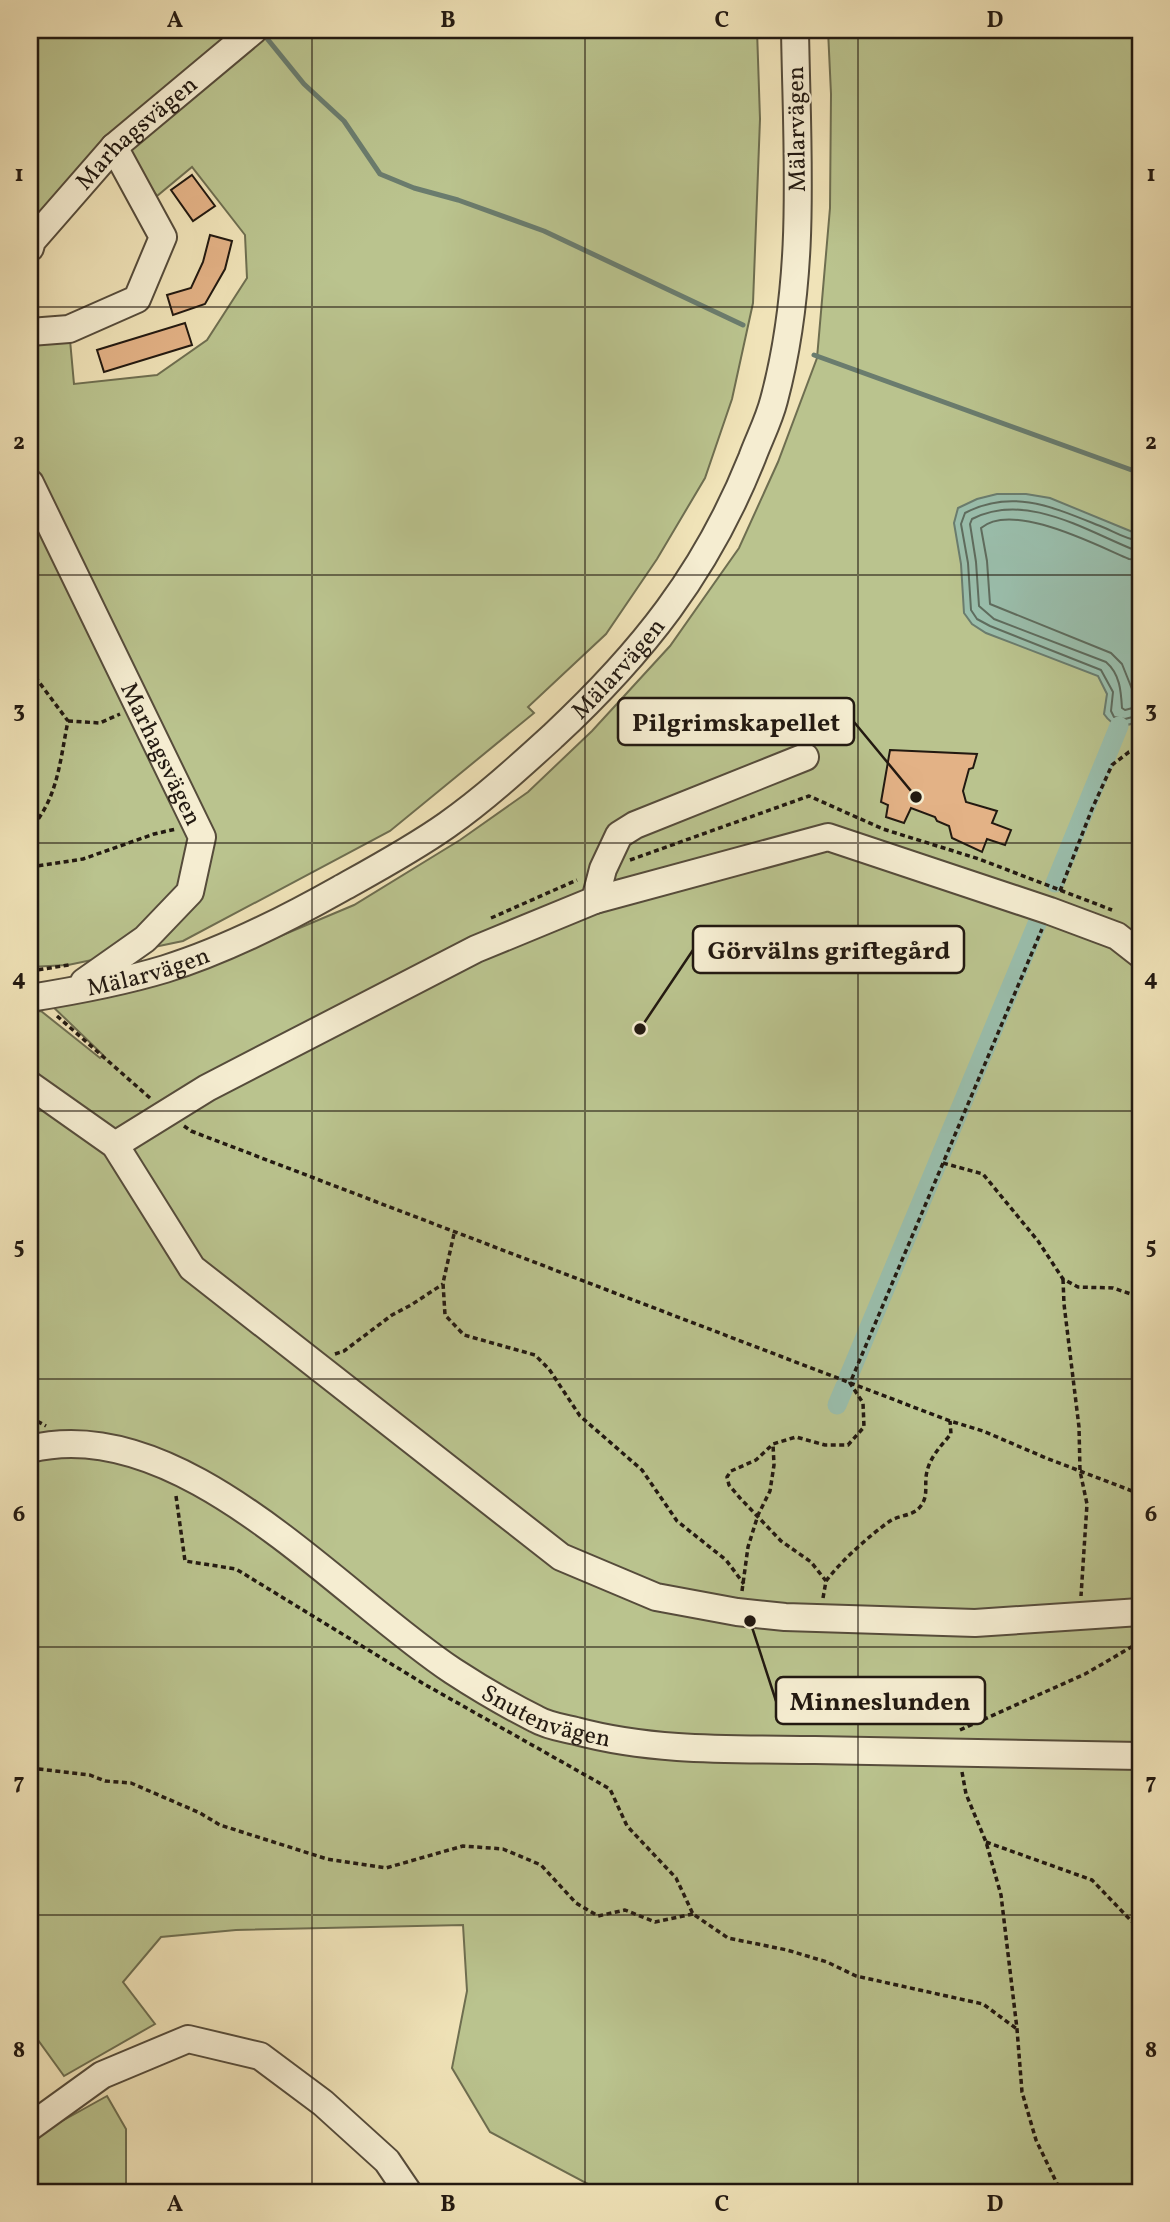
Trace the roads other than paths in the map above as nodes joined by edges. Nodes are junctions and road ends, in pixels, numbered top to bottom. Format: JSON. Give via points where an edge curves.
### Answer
{"nodes":[{"id":1,"x":254,"y":30,"type":"edge"},
{"id":2,"x":795,"y":30,"type":"edge"},
{"id":3,"x":114,"y":147,"type":"junction"},
{"id":4,"x":30,"y":248,"type":"edge"},
{"id":5,"x":30,"y":331,"type":"edge"},
{"id":6,"x":30,"y":483,"type":"edge"},
{"id":7,"x":805,"y":757,"type":"dead end"},
{"id":8,"x":595,"y":900,"type":"junction"},
{"id":9,"x":1140,"y":954,"type":"edge"},
{"id":10,"x":72,"y":990,"type":"junction"},
{"id":11,"x":34,"y":997,"type":"edge"},
{"id":12,"x":30,"y":1085,"type":"edge"},
{"id":13,"x":115,"y":1145,"type":"junction"},
{"id":14,"x":30,"y":1449,"type":"edge"},
{"id":15,"x":1140,"y":1612,"type":"edge"},
{"id":16,"x":1140,"y":1756,"type":"edge"},
{"id":17,"x":30,"y":2127,"type":"edge"},
{"id":18,"x":408,"y":2192,"type":"edge"}],
"edges":[{"from":1,"to":3,"type":"street","name":"Marhagsvägen"},
{"from":2,"to":10,"type":"street","name":"Mälarvägen","via":[[799,242],[789,336],[773,404],[740,488],[702,562],[658,626],[599,692],[525,762],[448,824],[381,866],[235,943],[164,969]]},
{"from":3,"to":4,"type":"street","name":"Marhagsvägen"},
{"from":3,"to":5,"type":"street","via":[[163,237],[137,299],[69,329]]},
{"from":6,"to":10,"type":"street","name":"Marhagsvägen","via":[[202,837],[190,892],[145,939]]},
{"from":7,"to":8,"type":"street","via":[[619,835]]},
{"from":8,"to":9,"type":"street","via":[[828,837],[1117,936]]},
{"from":8,"to":13,"type":"street","via":[[476,949],[207,1088],[158,1105]]},
{"from":10,"to":11,"type":"street","name":"Mälarvägen"},
{"from":12,"to":13,"type":"street"},
{"from":13,"to":15,"type":"street","via":[[192,1268],[561,1557],[656,1597],[785,1617],[975,1623]]},
{"from":14,"to":16,"type":"street","name":"Snutenvägen","via":[[51,1444],[93,1445],[154,1460],[217,1493],[260,1520],[452,1670],[539,1721],[605,1739],[684,1748],[956,1742]]},
{"from":17,"to":18,"type":"street","via":[[103,2075],[188,2039],[260,2056],[323,2103],[387,2161]]}]}
